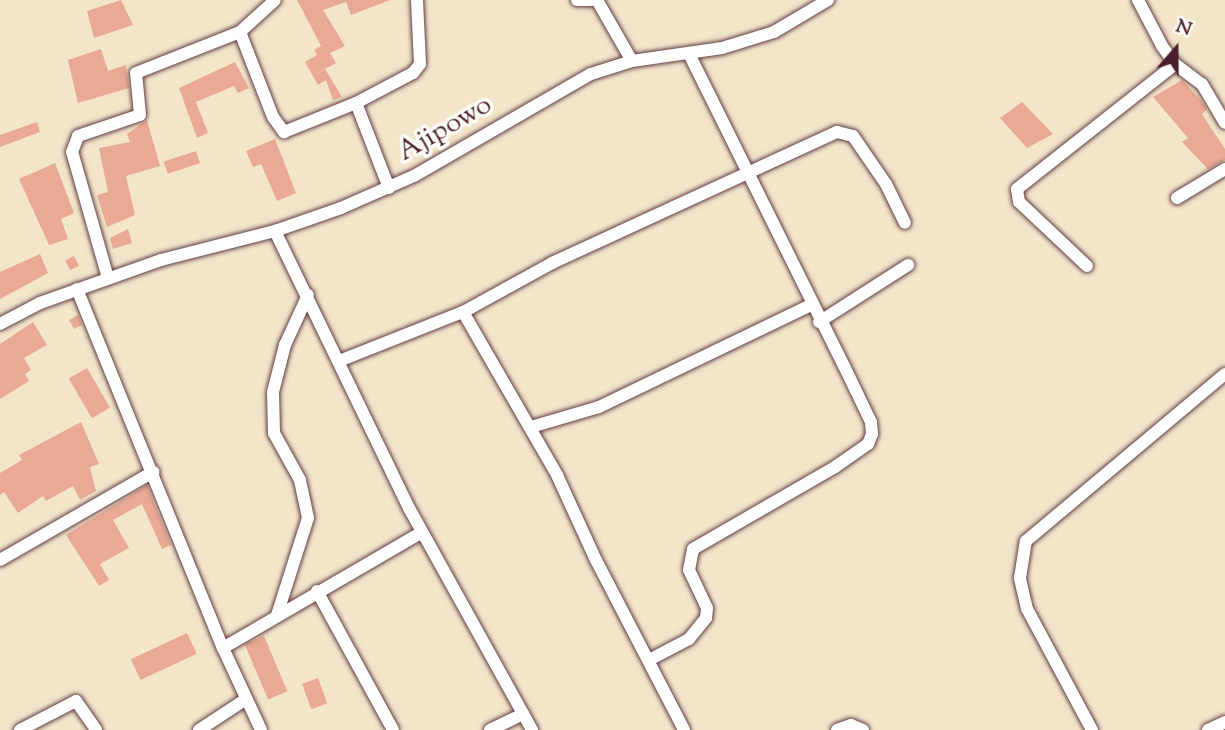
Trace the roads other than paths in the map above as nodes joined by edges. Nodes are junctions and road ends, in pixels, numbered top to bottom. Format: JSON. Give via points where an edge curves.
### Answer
{"nodes":[{"id":1,"x":275,"y":0,"type":"edge"},
{"id":2,"x":417,"y":0,"type":"edge"},
{"id":3,"x":577,"y":0,"type":"edge"},
{"id":4,"x":595,"y":0,"type":"edge"},
{"id":5,"x":804,"y":0,"type":"edge"},
{"id":6,"x":828,"y":0,"type":"edge"},
{"id":7,"x":1138,"y":0,"type":"edge"},
{"id":8,"x":811,"y":12,"type":"junction"},
{"id":9,"x":240,"y":32,"type":"junction"},
{"id":10,"x":689,"y":54,"type":"junction"},
{"id":11,"x":632,"y":61,"type":"junction"},
{"id":12,"x":1175,"y":64,"type":"junction"},
{"id":13,"x":356,"y":103,"type":"junction"},
{"id":14,"x":1225,"y":123,"type":"edge"},
{"id":15,"x":1225,"y":169,"type":"edge"},
{"id":16,"x":747,"y":177,"type":"junction"},
{"id":17,"x":389,"y":188,"type":"junction"},
{"id":18,"x":1177,"y":198,"type":"dead end"},
{"id":19,"x":905,"y":223,"type":"dead end"},
{"id":20,"x":275,"y":231,"type":"junction"},
{"id":21,"x":908,"y":265,"type":"dead end"},
{"id":22,"x":1087,"y":266,"type":"dead end"},
{"id":23,"x":108,"y":278,"type":"junction"},
{"id":24,"x":78,"y":289,"type":"junction"},
{"id":25,"x":308,"y":295,"type":"junction"},
{"id":26,"x":811,"y":305,"type":"junction"},
{"id":27,"x":463,"y":312,"type":"junction"},
{"id":28,"x":819,"y":322,"type":"junction"},
{"id":29,"x":0,"y":324,"type":"edge"},
{"id":30,"x":340,"y":361,"type":"junction"},
{"id":31,"x":1225,"y":374,"type":"edge"},
{"id":32,"x":531,"y":427,"type":"junction"},
{"id":33,"x":153,"y":472,"type":"junction"},
{"id":34,"x":422,"y":532,"type":"junction"},
{"id":35,"x":0,"y":560,"type":"edge"},
{"id":36,"x":317,"y":591,"type":"junction"},
{"id":37,"x":278,"y":615,"type":"junction"},
{"id":38,"x":223,"y":648,"type":"junction"},
{"id":39,"x":651,"y":659,"type":"junction"},
{"id":40,"x":246,"y":699,"type":"junction"},
{"id":41,"x":523,"y":714,"type":"junction"},
{"id":42,"x":1225,"y":722,"type":"edge"},
{"id":43,"x":20,"y":730,"type":"edge"},
{"id":44,"x":96,"y":730,"type":"edge"},
{"id":45,"x":199,"y":730,"type":"edge"},
{"id":46,"x":261,"y":730,"type":"edge"},
{"id":47,"x":393,"y":730,"type":"edge"},
{"id":48,"x":490,"y":730,"type":"edge"},
{"id":49,"x":532,"y":730,"type":"edge"},
{"id":50,"x":684,"y":730,"type":"edge"},
{"id":51,"x":837,"y":730,"type":"edge"},
{"id":52,"x":863,"y":730,"type":"edge"},
{"id":53,"x":1092,"y":730,"type":"edge"},
{"id":54,"x":1208,"y":730,"type":"edge"}],
"edges":[{"from":1,"to":9,"type":"street"},
{"from":2,"to":13,"type":"street","via":[[420,64],[413,73]]},
{"from":3,"to":4,"type":"street"},
{"from":4,"to":11,"type":"street"},
{"from":5,"to":8,"type":"street"},
{"from":6,"to":8,"type":"street","name":"Ajipowo"},
{"from":7,"to":12,"type":"street","via":[[1147,24]]},
{"from":8,"to":10,"type":"street","name":"Ajipowo","via":[[774,32]]},
{"from":9,"to":13,"type":"street","via":[[273,117],[285,132]]},
{"from":9,"to":23,"type":"street","via":[[136,73],[140,115],[78,136],[72,152]]},
{"from":10,"to":11,"type":"street","name":"Ajipowo"},
{"from":10,"to":16,"type":"street"},
{"from":11,"to":17,"type":"street","name":"Ajipowo","via":[[591,74]]},
{"from":12,"to":14,"type":"street","via":[[1202,84]]},
{"from":12,"to":22,"type":"street","via":[[1017,189],[1018,202]]},
{"from":13,"to":17,"type":"street"},
{"from":15,"to":18,"type":"street"},
{"from":16,"to":19,"type":"street","via":[[836,132],[847,132],[886,184]]},
{"from":16,"to":26,"type":"street"},
{"from":16,"to":27,"type":"street","via":[[552,263]]},
{"from":17,"to":20,"type":"street","name":"Ajipowo"},
{"from":20,"to":23,"type":"street","name":"Ajipowo"},
{"from":20,"to":25,"type":"street"},
{"from":21,"to":28,"type":"street"},
{"from":23,"to":24,"type":"street","name":"Ajipowo"},
{"from":24,"to":29,"type":"street","name":"Ajipowo"},
{"from":24,"to":33,"type":"street"},
{"from":25,"to":30,"type":"street"},
{"from":25,"to":37,"type":"street","via":[[285,345],[273,392],[274,433],[300,480],[308,518]]},
{"from":26,"to":28,"type":"street"},
{"from":26,"to":32,"type":"street","via":[[599,407]]},
{"from":27,"to":30,"type":"street"},
{"from":27,"to":32,"type":"street"},
{"from":28,"to":39,"type":"street","via":[[871,422],[868,444],[693,549],[689,570],[707,608],[706,618],[689,639]]},
{"from":30,"to":34,"type":"street"},
{"from":31,"to":53,"type":"street","via":[[1026,541],[1020,578],[1027,609]]},
{"from":32,"to":39,"type":"street"},
{"from":33,"to":35,"type":"street"},
{"from":33,"to":38,"type":"street"},
{"from":34,"to":36,"type":"street"},
{"from":34,"to":41,"type":"street"},
{"from":36,"to":37,"type":"street"},
{"from":36,"to":47,"type":"street"},
{"from":37,"to":38,"type":"street"},
{"from":38,"to":40,"type":"street"},
{"from":39,"to":50,"type":"street"},
{"from":40,"to":45,"type":"street"},
{"from":40,"to":46,"type":"street"},
{"from":41,"to":48,"type":"street"},
{"from":41,"to":49,"type":"street"},
{"from":42,"to":54,"type":"street"},
{"from":43,"to":44,"type":"street","via":[[76,701]]},
{"from":51,"to":52,"type":"street","via":[[851,725]]}]}
